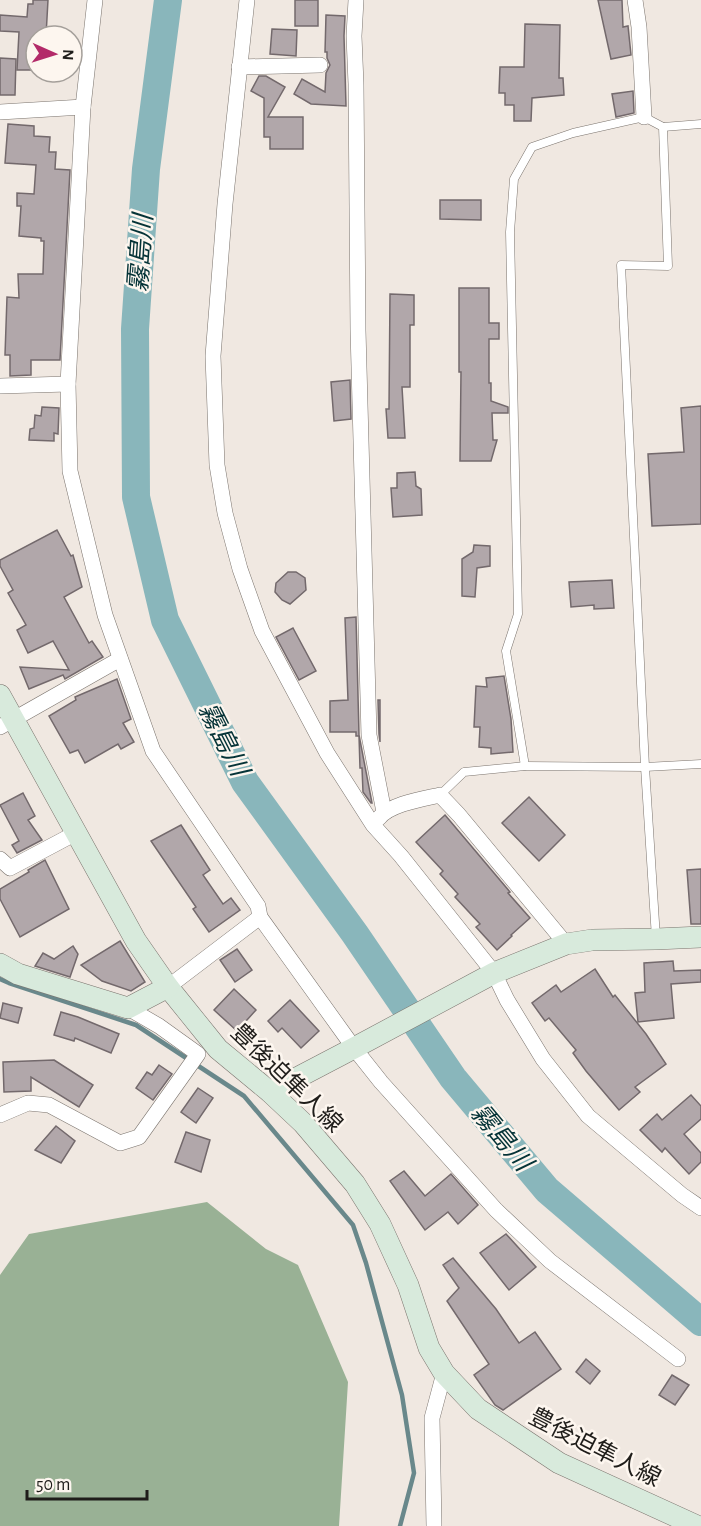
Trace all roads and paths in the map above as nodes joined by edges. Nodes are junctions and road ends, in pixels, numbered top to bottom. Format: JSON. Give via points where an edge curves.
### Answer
{"nodes":[{"id":1,"x":95,"y":0,"type":"edge"},
{"id":2,"x":247,"y":0,"type":"edge"},
{"id":3,"x":356,"y":0,"type":"edge"},
{"id":4,"x":635,"y":0,"type":"edge"},
{"id":5,"x":320,"y":64,"type":"dead end"},
{"id":6,"x":239,"y":67,"type":"junction"},
{"id":7,"x":82,"y":107,"type":"junction"},
{"id":8,"x":0,"y":112,"type":"edge"},
{"id":9,"x":644,"y":117,"type":"junction"},
{"id":10,"x":701,"y":124,"type":"edge"},
{"id":11,"x":663,"y":127,"type":"junction"},
{"id":12,"x":68,"y":384,"type":"junction"},
{"id":13,"x":0,"y":386,"type":"edge"},
{"id":14,"x":120,"y":659,"type":"junction"},
{"id":15,"x":0,"y":695,"type":"edge"},
{"id":16,"x":7,"y":723,"type":"edge"},
{"id":17,"x":701,"y":764,"type":"edge"},
{"id":18,"x":525,"y":766,"type":"junction"},
{"id":19,"x":645,"y":767,"type":"junction"},
{"id":20,"x":440,"y":795,"type":"junction"},
{"id":21,"x":384,"y":812,"type":"junction"},
{"id":22,"x":373,"y":825,"type":"junction"},
{"id":23,"x":76,"y":833,"type":"junction"},
{"id":24,"x":0,"y":859,"type":"edge"},
{"id":25,"x":260,"y":917,"type":"junction"},
{"id":26,"x":701,"y":937,"type":"edge"},
{"id":27,"x":656,"y":939,"type":"junction"},
{"id":28,"x":566,"y":944,"type":"junction"},
{"id":29,"x":0,"y":964,"type":"edge"},
{"id":30,"x":494,"y":973,"type":"junction"},
{"id":31,"x":168,"y":987,"type":"junction"},
{"id":32,"x":128,"y":1008,"type":"junction"},
{"id":33,"x":354,"y":1048,"type":"junction"},
{"id":34,"x":270,"y":1092,"type":"junction"},
{"id":35,"x":0,"y":1115,"type":"edge"},
{"id":36,"x":701,"y":1208,"type":"edge"},
{"id":37,"x":678,"y":1359,"type":"dead end"},
{"id":38,"x":444,"y":1373,"type":"junction"},
{"id":39,"x":434,"y":1526,"type":"edge"},
{"id":40,"x":697,"y":1526,"type":"edge"}],
"edges":[{"from":1,"to":7,"type":"street"},
{"from":2,"to":6,"type":"street"},
{"from":3,"to":21,"type":"street","via":[[358,330],[369,735]]},
{"from":4,"to":9,"type":"street"},
{"from":5,"to":6,"type":"street"},
{"from":6,"to":22,"type":"street","via":[[213,356],[217,465],[225,513],[262,631],[327,753]]},
{"from":7,"to":8,"type":"street"},
{"from":7,"to":12,"type":"street"},
{"from":9,"to":11,"type":"lane"},
{"from":9,"to":18,"type":"lane","via":[[532,147],[514,179],[510,232],[518,614],[506,651]]},
{"from":10,"to":11,"type":"lane"},
{"from":11,"to":19,"type":"lane","via":[[668,266],[621,265]]},
{"from":12,"to":13,"type":"street"},
{"from":12,"to":14,"type":"street","via":[[70,471],[105,615]]},
{"from":14,"to":16,"type":"street"},
{"from":14,"to":25,"type":"street","via":[[153,751],[258,906]]},
{"from":15,"to":16,"type":"main road","name":"豊後迫隼人線"},
{"from":16,"to":23,"type":"main road","name":"豊後迫隼人線"},
{"from":17,"to":19,"type":"lane"},
{"from":18,"to":19,"type":"lane"},
{"from":18,"to":20,"type":"lane","via":[[464,772]]},
{"from":19,"to":27,"type":"lane"},
{"from":20,"to":21,"type":"street"},
{"from":20,"to":28,"type":"street"},
{"from":21,"to":22,"type":"street"},
{"from":22,"to":30,"type":"street"},
{"from":23,"to":24,"type":"street","via":[[10,868]]},
{"from":23,"to":31,"type":"main road","name":"豊後迫隼人線","via":[[136,940]]},
{"from":25,"to":31,"type":"street"},
{"from":25,"to":33,"type":"street"},
{"from":26,"to":27,"type":"main road"},
{"from":27,"to":28,"type":"main road"},
{"from":28,"to":30,"type":"main road"},
{"from":29,"to":32,"type":"main road","via":[[18,974]]},
{"from":30,"to":33,"type":"main road"},
{"from":30,"to":36,"type":"street","via":[[543,1059],[588,1116]]},
{"from":31,"to":32,"type":"main road"},
{"from":31,"to":34,"type":"main road","name":"豊後迫隼人線","via":[[218,1049]]},
{"from":32,"to":35,"type":"street","via":[[198,1054],[140,1137],[120,1143],[49,1105],[28,1103]]},
{"from":33,"to":34,"type":"main road"},
{"from":33,"to":37,"type":"street","via":[[459,1170],[534,1247]]},
{"from":34,"to":38,"type":"main road","name":"豊後迫隼人線","via":[[303,1123],[355,1184],[380,1224],[408,1285],[429,1348]]},
{"from":38,"to":39,"type":"street","via":[[432,1418]]},
{"from":38,"to":40,"type":"main road","name":"豊後迫隼人線","via":[[478,1409],[559,1463]]}]}
